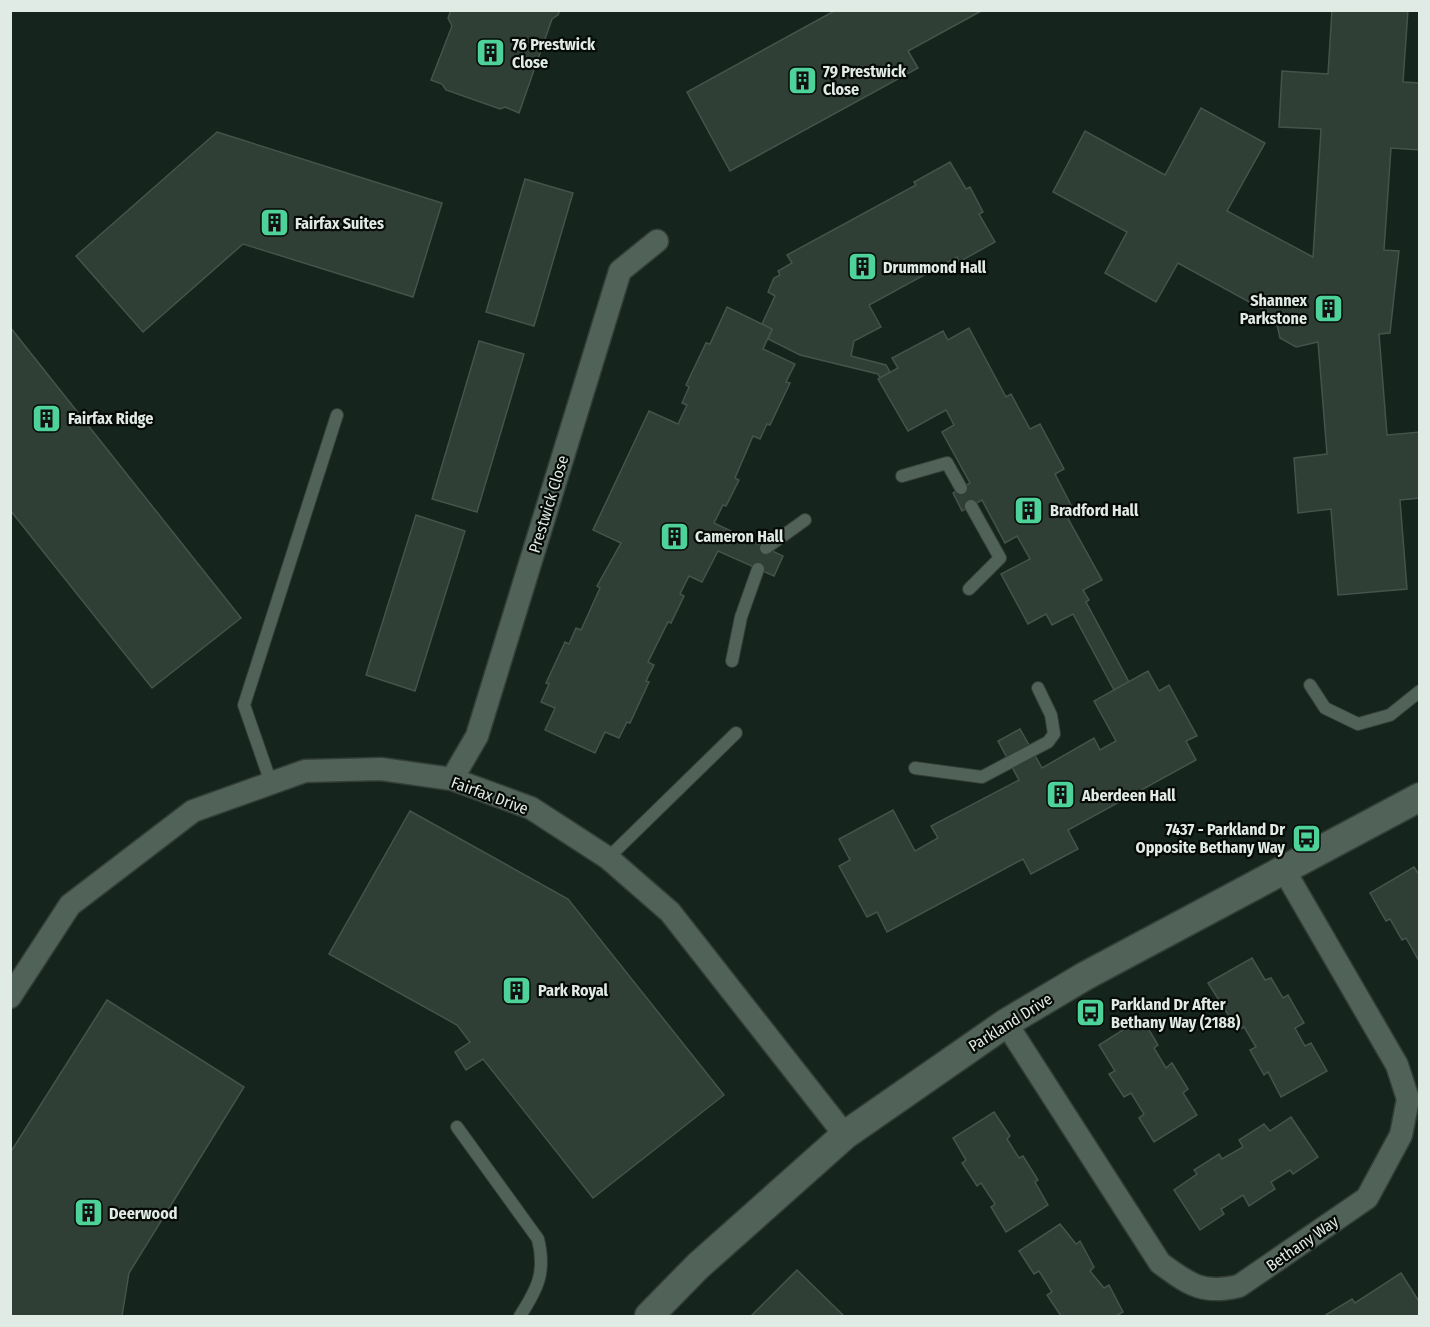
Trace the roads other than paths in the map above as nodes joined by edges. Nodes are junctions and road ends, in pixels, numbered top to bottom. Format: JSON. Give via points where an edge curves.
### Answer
{"nodes":[{"id":1,"x":657,"y":241,"type":"dead end"},
{"id":2,"x":337,"y":415,"type":"dead end"},
{"id":3,"x":902,"y":476,"type":"dead end"},
{"id":4,"x":961,"y":489,"type":"dead end"},
{"id":5,"x":971,"y":506,"type":"dead end"},
{"id":6,"x":805,"y":520,"type":"dead end"},
{"id":7,"x":766,"y":548,"type":"dead end"},
{"id":8,"x":758,"y":568,"type":"dead end"},
{"id":9,"x":969,"y":589,"type":"dead end"},
{"id":10,"x":732,"y":661,"type":"dead end"},
{"id":11,"x":1311,"y":685,"type":"dead end"},
{"id":12,"x":1038,"y":688,"type":"dead end"},
{"id":13,"x":1419,"y":691,"type":"edge"},
{"id":14,"x":736,"y":733,"type":"dead end"},
{"id":15,"x":915,"y":768,"type":"dead end"},
{"id":16,"x":452,"y":779,"type":"junction"},
{"id":17,"x":271,"y":783,"type":"junction"},
{"id":18,"x":1419,"y":797,"type":"edge"},
{"id":19,"x":608,"y":858,"type":"junction"},
{"id":20,"x":1284,"y":870,"type":"junction"},
{"id":21,"x":10,"y":997,"type":"edge"},
{"id":22,"x":1006,"y":1023,"type":"junction"},
{"id":23,"x":457,"y":1127,"type":"dead end"},
{"id":24,"x":845,"y":1135,"type":"junction"},
{"id":25,"x":520,"y":1317,"type":"edge"},
{"id":26,"x":649,"y":1317,"type":"edge"}],
"edges":[{"from":1,"to":16,"type":"street","name":"Prestwick Close","via":[[620,271],[477,736]]},
{"from":2,"to":17,"type":"lane","via":[[244,705]]},
{"from":3,"to":4,"type":"lane","via":[[947,463]]},
{"from":5,"to":9,"type":"lane","via":[[1000,558]]},
{"from":6,"to":7,"type":"lane"},
{"from":8,"to":10,"type":"lane","via":[[741,617]]},
{"from":11,"to":13,"type":"lane","via":[[1325,708],[1358,723],[1390,715]]},
{"from":12,"to":15,"type":"lane","via":[[1051,715],[1054,734],[1048,742],[982,777]]},
{"from":14,"to":19,"type":"lane"},
{"from":16,"to":17,"type":"street","name":"Fairfax Drive","via":[[381,769],[305,771]]},
{"from":16,"to":19,"type":"street","name":"Fairfax Drive","via":[[531,808]]},
{"from":17,"to":21,"type":"street","name":"Fairfax Drive","via":[[194,811],[70,905]]},
{"from":18,"to":20,"type":"street","name":"Parkland Drive"},
{"from":19,"to":24,"type":"street","name":"Fairfax Drive","via":[[670,912]]},
{"from":20,"to":22,"type":"street","name":"Parkland Drive","via":[[1085,976]]},
{"from":20,"to":22,"type":"street","name":"Bethany Way","via":[[1397,1065],[1408,1099],[1401,1135],[1367,1198],[1239,1287],[1217,1292],[1192,1286],[1160,1263]]},
{"from":22,"to":24,"type":"street","name":"Parkland Drive"},
{"from":23,"to":25,"type":"lane","via":[[538,1239],[543,1260],[541,1277]]},
{"from":24,"to":26,"type":"street","name":"Parkland Drive","via":[[698,1266]]}]}
